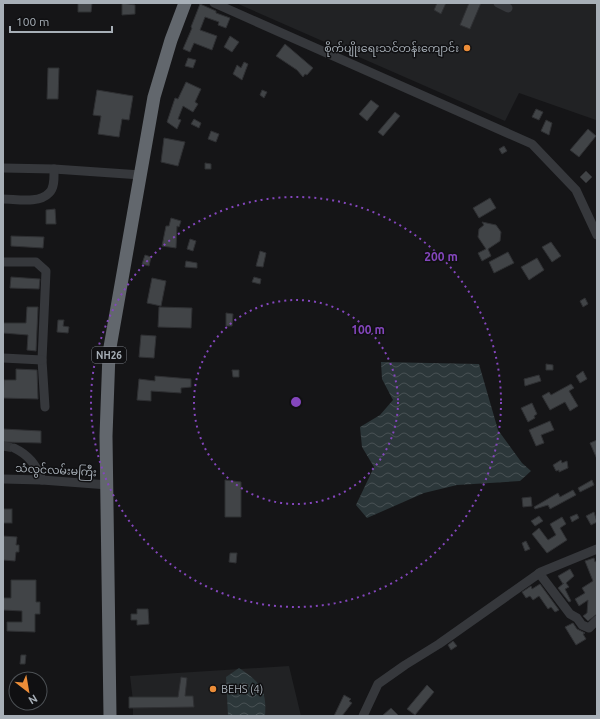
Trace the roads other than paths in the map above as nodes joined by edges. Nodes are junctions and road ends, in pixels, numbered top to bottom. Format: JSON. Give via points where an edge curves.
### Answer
{"nodes":[{"id":1,"x":184,"y":3,"type":"edge"},
{"id":2,"x":214,"y":3,"type":"edge"},
{"id":3,"x":498,"y":3,"type":"edge"},
{"id":4,"x":508,"y":8,"type":"dead end"},
{"id":5,"x":3,"y":168,"type":"edge"},
{"id":6,"x":54,"y":169,"type":"junction"},
{"id":7,"x":141,"y":174,"type":"junction"},
{"id":8,"x":3,"y":199,"type":"edge"},
{"id":9,"x":597,"y":235,"type":"edge"},
{"id":10,"x":3,"y":262,"type":"edge"},
{"id":11,"x":3,"y":358,"type":"edge"},
{"id":12,"x":42,"y":360,"type":"junction"},
{"id":13,"x":45,"y":407,"type":"dead end"},
{"id":14,"x":14,"y":448,"type":"tunnel mouth"},
{"id":15,"x":3,"y":479,"type":"edge"},
{"id":16,"x":42,"y":480,"type":"junction"},
{"id":17,"x":108,"y":485,"type":"junction"},
{"id":18,"x":597,"y":549,"type":"edge"},
{"id":19,"x":539,"y":573,"type":"junction"},
{"id":20,"x":597,"y":620,"type":"edge"},
{"id":21,"x":110,"y":716,"type":"edge"},
{"id":22,"x":363,"y":716,"type":"edge"}],
"edges":[{"from":1,"to":7,"type":"highway","number":"NH26","via":[[157,85]]},
{"from":2,"to":9,"type":"street","via":[[532,144],[576,190]]},
{"from":3,"to":4,"type":"street"},
{"from":5,"to":6,"type":"street"},
{"from":6,"to":7,"type":"street"},
{"from":6,"to":8,"type":"street","via":[[50,193],[32,200]]},
{"from":7,"to":17,"type":"highway","number":"NH26","via":[[109,353],[106,436]]},
{"from":10,"to":12,"type":"street","via":[[36,262],[46,271]]},
{"from":11,"to":12,"type":"street"},
{"from":12,"to":13,"type":"street"},
{"from":14,"to":16,"type":"street","via":[[25,453],[38,469]]},
{"from":15,"to":16,"type":"street","name":"သံလွင်လမ်းမကြီး"},
{"from":16,"to":17,"type":"street","name":"သံလွင်လမ်းမကြီး"},
{"from":17,"to":21,"type":"highway","number":"NH26"},
{"from":18,"to":19,"type":"street"},
{"from":19,"to":20,"type":"street","via":[[561,604],[582,625],[589,628]]},
{"from":19,"to":22,"type":"street","via":[[378,684]]}]}
